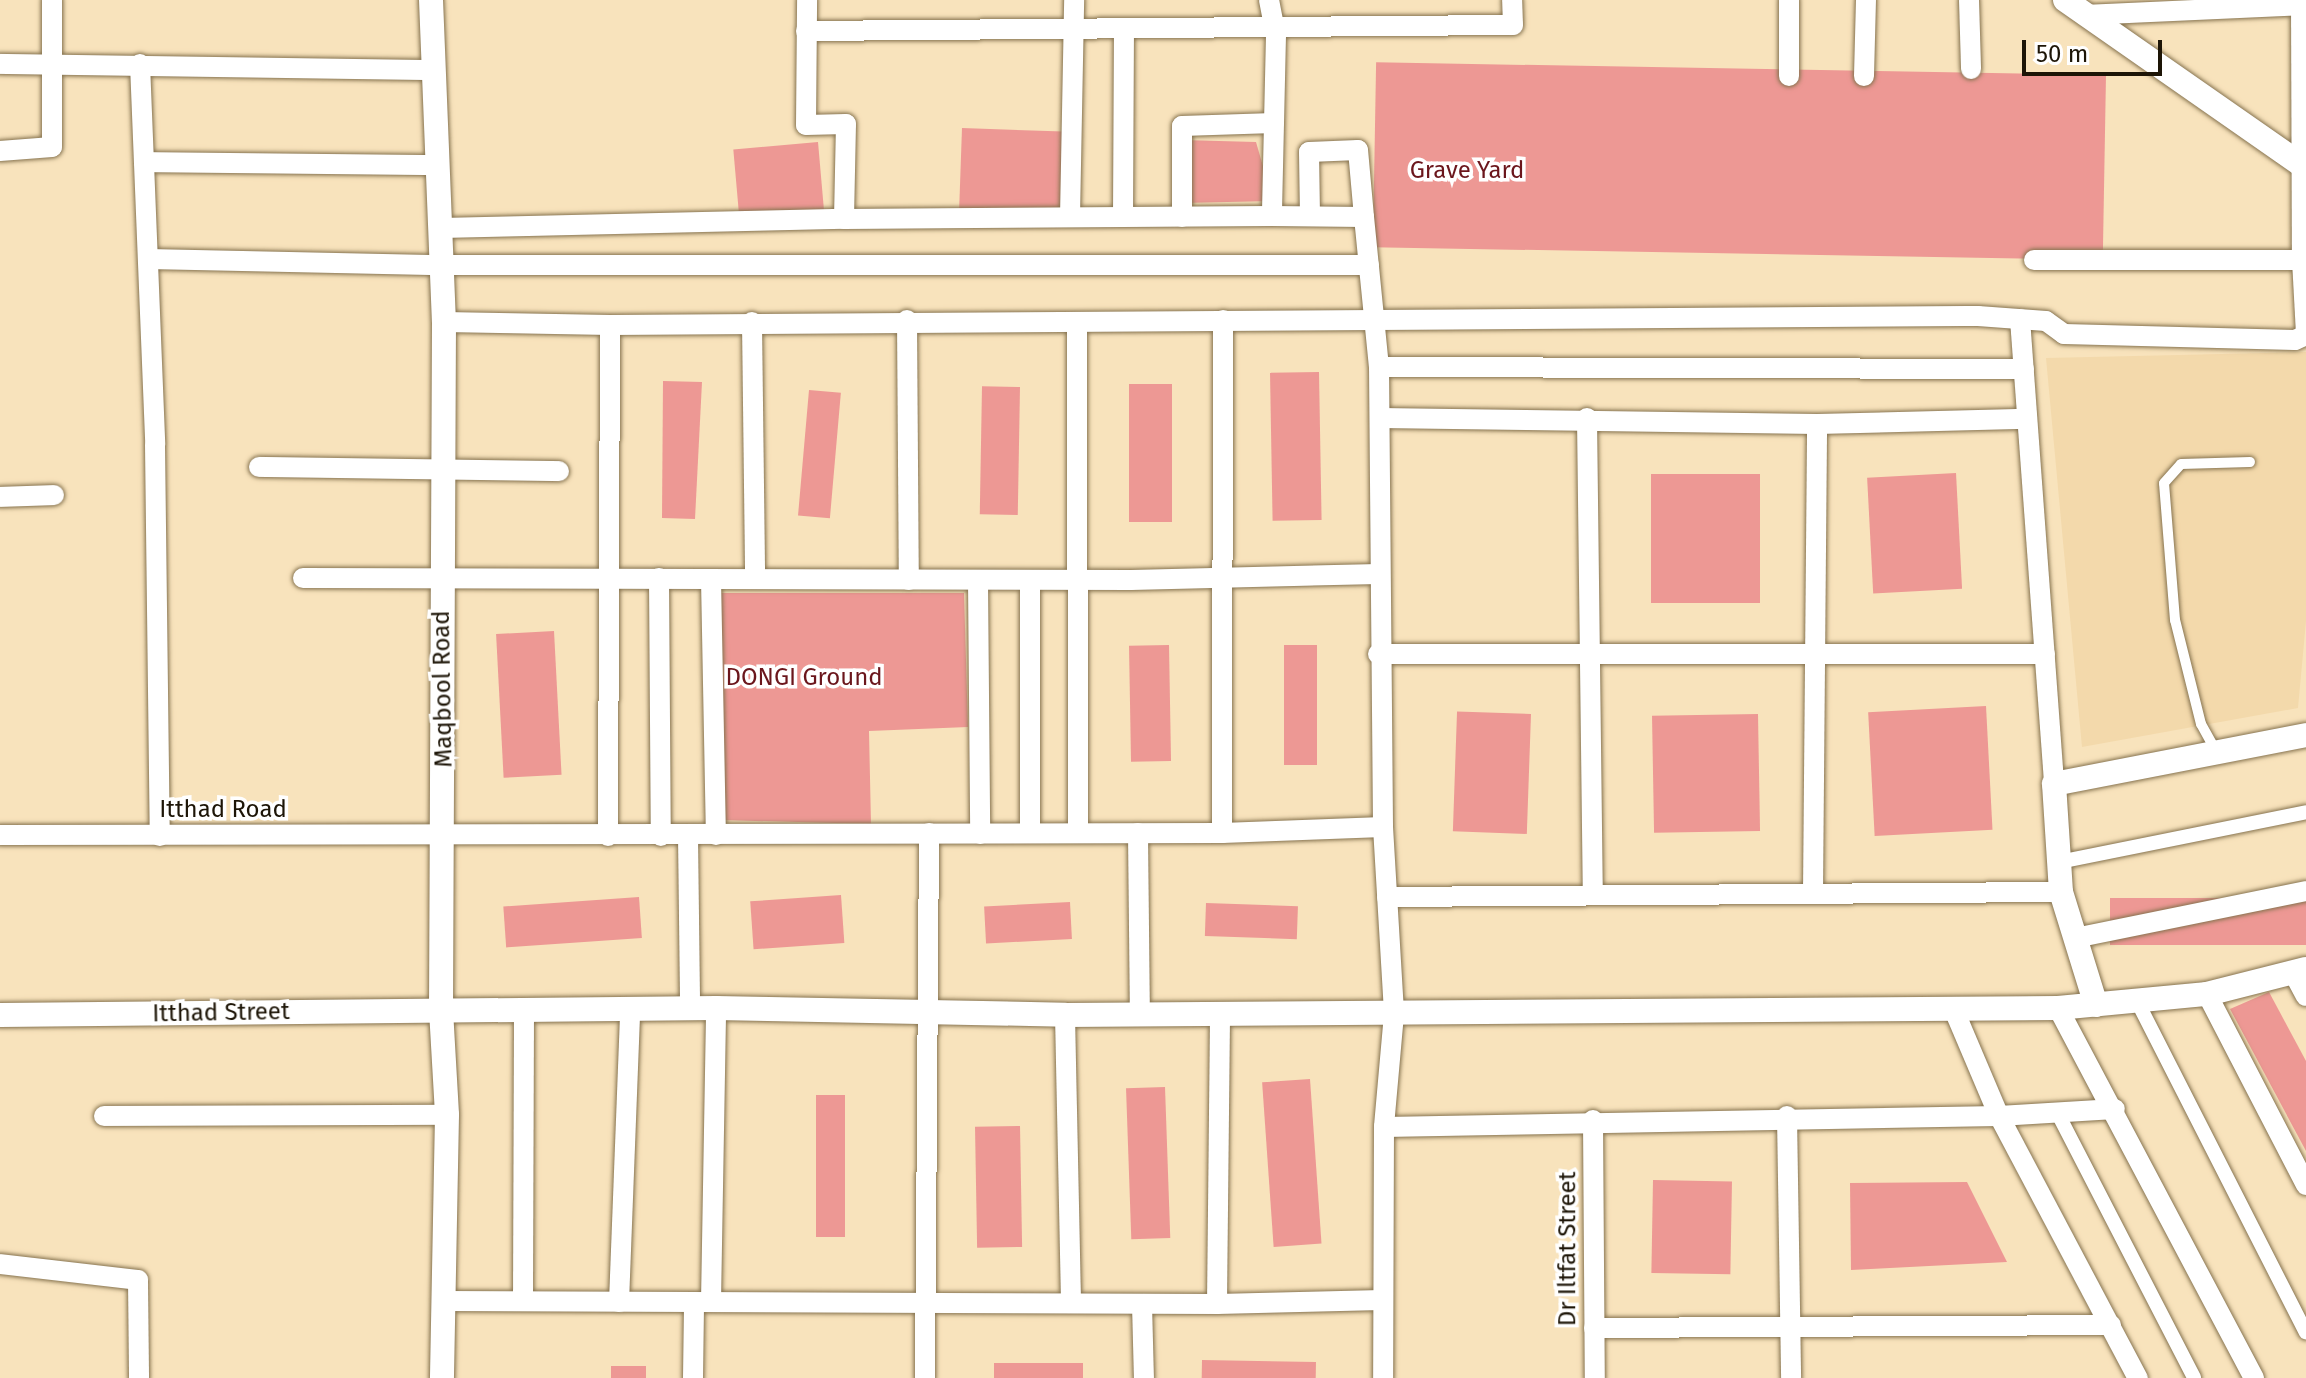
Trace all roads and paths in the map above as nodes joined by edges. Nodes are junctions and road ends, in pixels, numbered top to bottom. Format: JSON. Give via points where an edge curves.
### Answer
{"nodes":[{"id":1,"x":52,"y":0,"type":"edge"},
{"id":2,"x":431,"y":0,"type":"edge"},
{"id":3,"x":807,"y":0,"type":"edge"},
{"id":4,"x":1074,"y":0,"type":"edge"},
{"id":5,"x":1269,"y":0,"type":"edge"},
{"id":6,"x":1512,"y":0,"type":"edge"},
{"id":7,"x":1789,"y":0,"type":"edge"},
{"id":8,"x":1866,"y":0,"type":"edge"},
{"id":9,"x":1969,"y":0,"type":"edge"},
{"id":10,"x":2303,"y":3,"type":"edge"},
{"id":11,"x":2088,"y":7,"type":"edge"},
{"id":12,"x":1274,"y":27,"type":"junction"},
{"id":13,"x":1124,"y":28,"type":"junction"},
{"id":14,"x":1073,"y":29,"type":"junction"},
{"id":15,"x":806,"y":31,"type":"junction"},
{"id":16,"x":52,"y":62,"type":"junction"},
{"id":17,"x":0,"y":64,"type":"edge"},
{"id":18,"x":140,"y":64,"type":"junction"},
{"id":19,"x":1971,"y":69,"type":"dead end"},
{"id":20,"x":432,"y":70,"type":"junction"},
{"id":21,"x":1789,"y":76,"type":"dead end"},
{"id":22,"x":1864,"y":76,"type":"dead end"},
{"id":23,"x":1274,"y":123,"type":"junction"},
{"id":24,"x":2304,"y":138,"type":"edge"},
{"id":25,"x":0,"y":151,"type":"edge"},
{"id":26,"x":144,"y":162,"type":"junction"},
{"id":27,"x":437,"y":165,"type":"junction"},
{"id":28,"x":2305,"y":167,"type":"edge"},
{"id":29,"x":1272,"y":216,"type":"junction"},
{"id":30,"x":1310,"y":216,"type":"junction"},
{"id":31,"x":1070,"y":217,"type":"junction"},
{"id":32,"x":1123,"y":217,"type":"junction"},
{"id":33,"x":1182,"y":217,"type":"junction"},
{"id":34,"x":1364,"y":217,"type":"junction"},
{"id":35,"x":844,"y":219,"type":"junction"},
{"id":36,"x":441,"y":228,"type":"junction"},
{"id":37,"x":148,"y":259,"type":"junction"},
{"id":38,"x":2034,"y":260,"type":"dead end"},
{"id":39,"x":2302,"y":260,"type":"junction"},
{"id":40,"x":442,"y":265,"type":"junction"},
{"id":41,"x":1369,"y":265,"type":"junction"},
{"id":42,"x":1374,"y":317,"type":"junction"},
{"id":43,"x":2020,"y":319,"type":"junction"},
{"id":44,"x":907,"y":320,"type":"junction"},
{"id":45,"x":1223,"y":320,"type":"junction"},
{"id":46,"x":444,"y":322,"type":"junction"},
{"id":47,"x":752,"y":322,"type":"junction"},
{"id":48,"x":1077,"y":322,"type":"junction"},
{"id":49,"x":610,"y":325,"type":"junction"},
{"id":50,"x":2306,"y":335,"type":"edge"},
{"id":51,"x":1379,"y":367,"type":"junction"},
{"id":52,"x":2024,"y":369,"type":"junction"},
{"id":53,"x":1380,"y":418,"type":"junction"},
{"id":54,"x":1587,"y":418,"type":"junction"},
{"id":55,"x":2027,"y":419,"type":"junction"},
{"id":56,"x":1817,"y":424,"type":"junction"},
{"id":57,"x":2250,"y":462,"type":"dead end"},
{"id":58,"x":440,"y":466,"type":"junction"},
{"id":59,"x":259,"y":467,"type":"dead end"},
{"id":60,"x":559,"y":471,"type":"dead end"},
{"id":61,"x":54,"y":495,"type":"dead end"},
{"id":62,"x":0,"y":497,"type":"edge"},
{"id":63,"x":1379,"y":574,"type":"junction"},
{"id":64,"x":755,"y":577,"type":"junction"},
{"id":65,"x":303,"y":578,"type":"dead end"},
{"id":66,"x":441,"y":578,"type":"junction"},
{"id":67,"x":659,"y":578,"type":"junction"},
{"id":68,"x":1222,"y":578,"type":"junction"},
{"id":69,"x":608,"y":579,"type":"junction"},
{"id":70,"x":711,"y":579,"type":"junction"},
{"id":71,"x":909,"y":580,"type":"junction"},
{"id":72,"x":978,"y":580,"type":"junction"},
{"id":73,"x":1030,"y":580,"type":"junction"},
{"id":74,"x":1077,"y":580,"type":"junction"},
{"id":75,"x":1378,"y":654,"type":"junction"},
{"id":76,"x":1593,"y":654,"type":"junction"},
{"id":77,"x":1815,"y":654,"type":"junction"},
{"id":78,"x":2045,"y":654,"type":"junction"},
{"id":79,"x":2306,"y":735,"type":"edge"},
{"id":80,"x":2217,"y":753,"type":"junction"},
{"id":81,"x":2054,"y":784,"type":"junction"},
{"id":82,"x":2306,"y":812,"type":"edge"},
{"id":83,"x":1383,"y":827,"type":"junction"},
{"id":84,"x":929,"y":833,"type":"junction"},
{"id":85,"x":1030,"y":833,"type":"junction"},
{"id":86,"x":1078,"y":833,"type":"junction"},
{"id":87,"x":1138,"y":833,"type":"junction"},
{"id":88,"x":1222,"y":833,"type":"junction"},
{"id":89,"x":980,"y":834,"type":"junction"},
{"id":90,"x":0,"y":835,"type":"edge"},
{"id":91,"x":688,"y":835,"type":"junction"},
{"id":92,"x":716,"y":835,"type":"junction"},
{"id":93,"x":160,"y":836,"type":"junction"},
{"id":94,"x":608,"y":836,"type":"junction"},
{"id":95,"x":661,"y":836,"type":"junction"},
{"id":96,"x":445,"y":837,"type":"junction"},
{"id":97,"x":2059,"y":862,"type":"junction"},
{"id":98,"x":2306,"y":891,"type":"edge"},
{"id":99,"x":2061,"y":892,"type":"junction"},
{"id":100,"x":1813,"y":893,"type":"junction"},
{"id":101,"x":1593,"y":895,"type":"junction"},
{"id":102,"x":1387,"y":897,"type":"junction"},
{"id":103,"x":2075,"y":938,"type":"junction"},
{"id":104,"x":2300,"y":970,"type":"edge"},
{"id":105,"x":2207,"y":994,"type":"junction"},
{"id":106,"x":2306,"y":996,"type":"edge"},
{"id":107,"x":2137,"y":1001,"type":"junction"},
{"id":108,"x":2096,"y":1005,"type":"junction"},
{"id":109,"x":716,"y":1008,"type":"junction"},
{"id":110,"x":2058,"y":1008,"type":"junction"},
{"id":111,"x":630,"y":1009,"type":"junction"},
{"id":112,"x":690,"y":1009,"type":"junction"},
{"id":113,"x":441,"y":1010,"type":"junction"},
{"id":114,"x":524,"y":1010,"type":"junction"},
{"id":115,"x":1954,"y":1010,"type":"junction"},
{"id":116,"x":929,"y":1011,"type":"junction"},
{"id":117,"x":1140,"y":1012,"type":"junction"},
{"id":118,"x":1220,"y":1014,"type":"junction"},
{"id":119,"x":1394,"y":1014,"type":"junction"},
{"id":120,"x":0,"y":1015,"type":"edge"},
{"id":121,"x":1065,"y":1015,"type":"junction"},
{"id":122,"x":2115,"y":1109,"type":"junction"},
{"id":123,"x":2057,"y":1112,"type":"junction"},
{"id":124,"x":447,"y":1115,"type":"junction"},
{"id":125,"x":104,"y":1116,"type":"dead end"},
{"id":126,"x":1787,"y":1116,"type":"junction"},
{"id":127,"x":1999,"y":1116,"type":"junction"},
{"id":128,"x":1593,"y":1120,"type":"junction"},
{"id":129,"x":1384,"y":1127,"type":"junction"},
{"id":130,"x":2306,"y":1185,"type":"edge"},
{"id":131,"x":0,"y":1264,"type":"edge"},
{"id":132,"x":1382,"y":1300,"type":"junction"},
{"id":133,"x":444,"y":1301,"type":"junction"},
{"id":134,"x":523,"y":1301,"type":"junction"},
{"id":135,"x":619,"y":1302,"type":"junction"},
{"id":136,"x":702,"y":1302,"type":"junction"},
{"id":137,"x":1071,"y":1303,"type":"junction"},
{"id":138,"x":925,"y":1304,"type":"junction"},
{"id":139,"x":1142,"y":1304,"type":"junction"},
{"id":140,"x":1217,"y":1304,"type":"junction"},
{"id":141,"x":2111,"y":1325,"type":"junction"},
{"id":142,"x":1594,"y":1328,"type":"junction"},
{"id":143,"x":1790,"y":1329,"type":"junction"},
{"id":144,"x":2306,"y":1332,"type":"edge"},
{"id":145,"x":139,"y":1378,"type":"edge"},
{"id":146,"x":442,"y":1378,"type":"edge"},
{"id":147,"x":693,"y":1378,"type":"edge"},
{"id":148,"x":925,"y":1378,"type":"edge"},
{"id":149,"x":1144,"y":1378,"type":"edge"},
{"id":150,"x":1383,"y":1378,"type":"edge"},
{"id":151,"x":1595,"y":1378,"type":"edge"},
{"id":152,"x":1791,"y":1378,"type":"edge"},
{"id":153,"x":2138,"y":1378,"type":"edge"},
{"id":154,"x":2194,"y":1378,"type":"edge"},
{"id":155,"x":2254,"y":1378,"type":"edge"}],
"edges":[{"from":1,"to":16,"type":"street"},
{"from":2,"to":20,"type":"street","name":"Maqbool Road"},
{"from":3,"to":15,"type":"street"},
{"from":4,"to":14,"type":"street"},
{"from":5,"to":12,"type":"street"},
{"from":6,"to":12,"type":"street","via":[[1513,25]]},
{"from":7,"to":21,"type":"street"},
{"from":8,"to":22,"type":"street"},
{"from":9,"to":19,"type":"street"},
{"from":10,"to":11,"type":"street"},
{"from":10,"to":24,"type":"street"},
{"from":11,"to":28,"type":"street"},
{"from":12,"to":13,"type":"street"},
{"from":12,"to":23,"type":"street"},
{"from":13,"to":14,"type":"street"},
{"from":13,"to":32,"type":"street"},
{"from":14,"to":15,"type":"street"},
{"from":14,"to":31,"type":"street"},
{"from":15,"to":35,"type":"street","via":[[806,125],[846,124]]},
{"from":16,"to":17,"type":"street"},
{"from":16,"to":18,"type":"street"},
{"from":16,"to":25,"type":"street","via":[[52,147]]},
{"from":18,"to":20,"type":"street"},
{"from":18,"to":26,"type":"street"},
{"from":20,"to":27,"type":"street","name":"Maqbool Road"},
{"from":23,"to":29,"type":"street"},
{"from":23,"to":33,"type":"street","via":[[1182,126]]},
{"from":24,"to":28,"type":"street"},
{"from":26,"to":27,"type":"street"},
{"from":26,"to":37,"type":"street"},
{"from":27,"to":36,"type":"street","name":"Maqbool Road"},
{"from":28,"to":39,"type":"street"},
{"from":29,"to":30,"type":"street"},
{"from":29,"to":33,"type":"street"},
{"from":30,"to":34,"type":"street"},
{"from":30,"to":34,"type":"street","via":[[1309,152],[1358,150]]},
{"from":31,"to":32,"type":"street"},
{"from":31,"to":35,"type":"street"},
{"from":32,"to":33,"type":"street"},
{"from":34,"to":41,"type":"street"},
{"from":35,"to":36,"type":"street"},
{"from":36,"to":40,"type":"street","name":"Maqbool Road"},
{"from":37,"to":40,"type":"street"},
{"from":37,"to":93,"type":"street"},
{"from":38,"to":39,"type":"street"},
{"from":39,"to":50,"type":"street"},
{"from":40,"to":41,"type":"street"},
{"from":40,"to":46,"type":"street","name":"Maqbool Road"},
{"from":41,"to":42,"type":"street"},
{"from":42,"to":43,"type":"street"},
{"from":42,"to":45,"type":"street"},
{"from":42,"to":51,"type":"street"},
{"from":43,"to":50,"type":"street","via":[[2046,321],[2064,334],[2295,340]]},
{"from":43,"to":52,"type":"street"},
{"from":44,"to":47,"type":"street"},
{"from":44,"to":48,"type":"street"},
{"from":44,"to":71,"type":"street"},
{"from":45,"to":48,"type":"street"},
{"from":45,"to":68,"type":"street"},
{"from":46,"to":49,"type":"street"},
{"from":46,"to":58,"type":"street","name":"Maqbool Road"},
{"from":47,"to":49,"type":"street"},
{"from":47,"to":64,"type":"street"},
{"from":48,"to":74,"type":"street"},
{"from":49,"to":69,"type":"street"},
{"from":51,"to":52,"type":"street"},
{"from":51,"to":53,"type":"street"},
{"from":52,"to":55,"type":"street"},
{"from":53,"to":54,"type":"street"},
{"from":53,"to":63,"type":"street"},
{"from":54,"to":56,"type":"street"},
{"from":54,"to":76,"type":"street"},
{"from":55,"to":56,"type":"street"},
{"from":55,"to":78,"type":"street"},
{"from":56,"to":77,"type":"street"},
{"from":57,"to":80,"type":"lane","via":[[2181,464],[2164,483],[2175,620],[2201,724]]},
{"from":58,"to":59,"type":"street"},
{"from":58,"to":60,"type":"street"},
{"from":58,"to":66,"type":"street","name":"Maqbool Road"},
{"from":61,"to":62,"type":"street"},
{"from":63,"to":68,"type":"street"},
{"from":63,"to":75,"type":"street"},
{"from":64,"to":70,"type":"street"},
{"from":64,"to":71,"type":"street"},
{"from":65,"to":66,"type":"street"},
{"from":66,"to":69,"type":"street"},
{"from":66,"to":96,"type":"street","name":"Maqbool Road"},
{"from":67,"to":69,"type":"street"},
{"from":67,"to":70,"type":"street"},
{"from":67,"to":95,"type":"street"},
{"from":68,"to":74,"type":"street"},
{"from":68,"to":88,"type":"street"},
{"from":69,"to":94,"type":"street"},
{"from":70,"to":92,"type":"street"},
{"from":71,"to":72,"type":"street"},
{"from":72,"to":73,"type":"street"},
{"from":72,"to":89,"type":"street"},
{"from":73,"to":74,"type":"street"},
{"from":73,"to":85,"type":"street"},
{"from":74,"to":86,"type":"street"},
{"from":75,"to":76,"type":"street"},
{"from":75,"to":83,"type":"street"},
{"from":76,"to":77,"type":"street"},
{"from":76,"to":101,"type":"street"},
{"from":77,"to":78,"type":"street"},
{"from":77,"to":100,"type":"street"},
{"from":78,"to":81,"type":"street"},
{"from":79,"to":80,"type":"street"},
{"from":80,"to":81,"type":"street"},
{"from":81,"to":97,"type":"street"},
{"from":82,"to":97,"type":"street"},
{"from":83,"to":88,"type":"street","name":"Itthad Road"},
{"from":83,"to":102,"type":"street"},
{"from":84,"to":89,"type":"street","name":"Itthad Road"},
{"from":84,"to":92,"type":"street","name":"Itthad Road"},
{"from":84,"to":116,"type":"street"},
{"from":85,"to":86,"type":"street","name":"Itthad Road"},
{"from":85,"to":89,"type":"street","name":"Itthad Road"},
{"from":86,"to":87,"type":"street","name":"Itthad Road"},
{"from":87,"to":88,"type":"street","name":"Itthad Road"},
{"from":87,"to":117,"type":"street"},
{"from":90,"to":93,"type":"street","name":"Itthad Road"},
{"from":91,"to":92,"type":"street","name":"Itthad Road"},
{"from":91,"to":95,"type":"street","name":"Itthad Road"},
{"from":91,"to":112,"type":"street"},
{"from":93,"to":96,"type":"street","name":"Itthad Road"},
{"from":94,"to":95,"type":"street","name":"Itthad Road"},
{"from":94,"to":96,"type":"street","name":"Itthad Road"},
{"from":96,"to":113,"type":"street","name":"Maqbool Road"},
{"from":97,"to":99,"type":"street"},
{"from":98,"to":103,"type":"street"},
{"from":99,"to":100,"type":"street"},
{"from":99,"to":103,"type":"street"},
{"from":100,"to":101,"type":"street"},
{"from":101,"to":102,"type":"street"},
{"from":102,"to":119,"type":"street"},
{"from":103,"to":108,"type":"street"},
{"from":104,"to":105,"type":"street","name":"Itthad Street"},
{"from":104,"to":106,"type":"street"},
{"from":105,"to":107,"type":"street","name":"Itthad Street"},
{"from":105,"to":130,"type":"street"},
{"from":107,"to":108,"type":"street","name":"Itthad Street"},
{"from":107,"to":144,"type":"street"},
{"from":108,"to":110,"type":"street","name":"Itthad Street"},
{"from":109,"to":112,"type":"street","name":"Itthad Street"},
{"from":109,"to":116,"type":"street","name":"Itthad Street"},
{"from":109,"to":136,"type":"street"},
{"from":110,"to":115,"type":"street","name":"Itthad Street"},
{"from":110,"to":122,"type":"street"},
{"from":111,"to":112,"type":"street","name":"Itthad Street"},
{"from":111,"to":114,"type":"street","name":"Itthad Street"},
{"from":111,"to":135,"type":"street"},
{"from":113,"to":114,"type":"street","name":"Itthad Street"},
{"from":113,"to":120,"type":"street","name":"Itthad Street"},
{"from":113,"to":124,"type":"street","name":"Maqbool Road"},
{"from":114,"to":134,"type":"street"},
{"from":115,"to":119,"type":"street","name":"Itthad Street"},
{"from":115,"to":127,"type":"street"},
{"from":116,"to":121,"type":"street","name":"Itthad Street"},
{"from":116,"to":138,"type":"street"},
{"from":117,"to":118,"type":"street","name":"Itthad Street"},
{"from":117,"to":121,"type":"street","name":"Itthad Street"},
{"from":118,"to":119,"type":"street","name":"Itthad Street"},
{"from":118,"to":140,"type":"street"},
{"from":119,"to":129,"type":"street"},
{"from":121,"to":137,"type":"street"},
{"from":122,"to":123,"type":"street"},
{"from":122,"to":155,"type":"street"},
{"from":123,"to":127,"type":"street"},
{"from":123,"to":154,"type":"street"},
{"from":124,"to":125,"type":"street"},
{"from":124,"to":133,"type":"street","name":"Maqbool Road"},
{"from":126,"to":127,"type":"street"},
{"from":126,"to":128,"type":"street"},
{"from":126,"to":143,"type":"street"},
{"from":127,"to":141,"type":"street"},
{"from":128,"to":129,"type":"street"},
{"from":128,"to":142,"type":"street","name":"Dr Iltfat Street"},
{"from":129,"to":132,"type":"street"},
{"from":131,"to":145,"type":"street","via":[[138,1280]]},
{"from":132,"to":140,"type":"street"},
{"from":132,"to":150,"type":"street"},
{"from":133,"to":134,"type":"street"},
{"from":133,"to":146,"type":"street","name":"Maqbool Road"},
{"from":134,"to":135,"type":"street"},
{"from":135,"to":136,"type":"street"},
{"from":136,"to":138,"type":"street"},
{"from":136,"to":147,"type":"street"},
{"from":137,"to":138,"type":"street"},
{"from":137,"to":139,"type":"street"},
{"from":138,"to":148,"type":"street"},
{"from":139,"to":140,"type":"street"},
{"from":139,"to":149,"type":"street"},
{"from":141,"to":143,"type":"street"},
{"from":141,"to":153,"type":"street"},
{"from":142,"to":143,"type":"street"},
{"from":142,"to":151,"type":"street","name":"Dr Iltfat Street"},
{"from":143,"to":152,"type":"street"}]}
